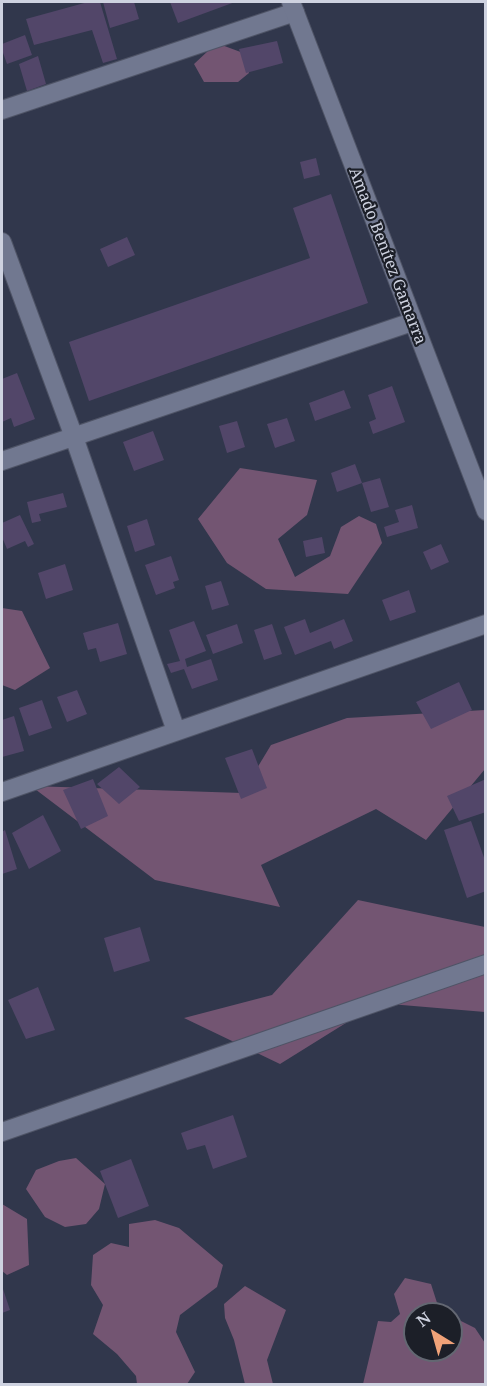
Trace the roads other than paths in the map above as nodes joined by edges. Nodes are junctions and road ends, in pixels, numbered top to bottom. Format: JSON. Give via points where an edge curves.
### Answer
{"nodes":[{"id":1,"x":293,"y":7,"type":"edge"},
{"id":2,"x":2,"y":110,"type":"edge"},
{"id":3,"x":2,"y":242,"type":"edge"},
{"id":4,"x":412,"y":322,"type":"junction"},
{"id":5,"x":75,"y":437,"type":"junction"},
{"id":6,"x":2,"y":461,"type":"edge"},
{"id":7,"x":486,"y":511,"type":"edge"},
{"id":8,"x":486,"y":624,"type":"edge"},
{"id":9,"x":176,"y":731,"type":"junction"},
{"id":10,"x":2,"y":792,"type":"edge"},
{"id":11,"x":486,"y":964,"type":"edge"},
{"id":12,"x":2,"y":1132,"type":"edge"}],
"edges":[{"from":1,"to":2,"type":"street"},
{"from":1,"to":4,"type":"street","name":"Amado Benítez Gamarra"},
{"from":3,"to":5,"type":"street"},
{"from":4,"to":5,"type":"street"},
{"from":4,"to":7,"type":"street","name":"Amado Benítez Gamarra"},
{"from":5,"to":6,"type":"street"},
{"from":5,"to":9,"type":"street"},
{"from":8,"to":9,"type":"street"},
{"from":9,"to":10,"type":"street"},
{"from":11,"to":12,"type":"street"}]}
